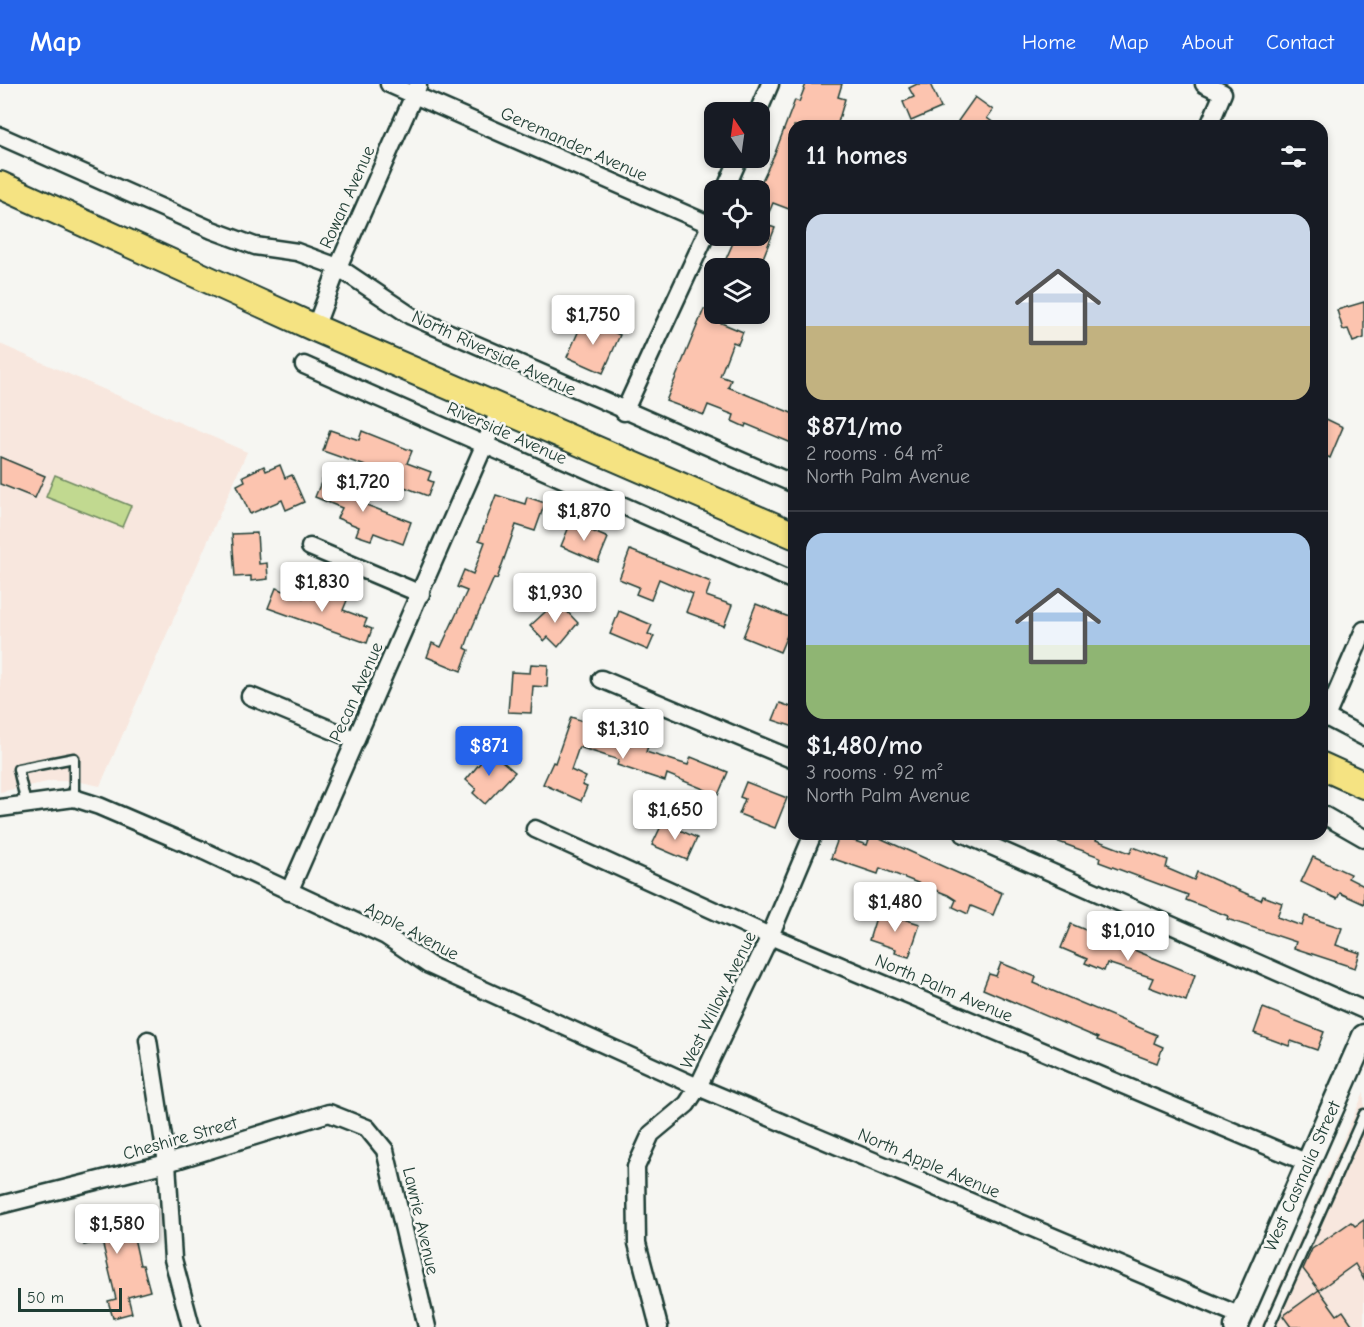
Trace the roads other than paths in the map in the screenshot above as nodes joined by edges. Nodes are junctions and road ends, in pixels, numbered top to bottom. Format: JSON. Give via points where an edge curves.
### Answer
{"nodes":[{"id":1,"x":389,"y":84,"type":"edge"},
{"id":2,"x":770,"y":84,"type":"edge"},
{"id":3,"x":1204,"y":84,"type":"edge"},
{"id":4,"x":416,"y":89,"type":"edge"},
{"id":5,"x":762,"y":102,"type":"edge"},
{"id":6,"x":1212,"y":120,"type":"edge"},
{"id":7,"x":0,"y":136,"type":"edge"},
{"id":8,"x":0,"y":185,"type":"edge"},
{"id":9,"x":704,"y":217,"type":"edge"},
{"id":10,"x":704,"y":238,"type":"edge"},
{"id":11,"x":338,"y":267,"type":"junction"},
{"id":12,"x":315,"y":328,"type":"junction"},
{"id":13,"x":304,"y":364,"type":"dead end"},
{"id":14,"x":501,"y":407,"type":"junction"},
{"id":15,"x":624,"y":412,"type":"junction"},
{"id":16,"x":485,"y":444,"type":"junction"},
{"id":17,"x":788,"y":481,"type":"edge"},
{"id":18,"x":788,"y":532,"type":"edge"},
{"id":19,"x":310,"y":547,"type":"dead end"},
{"id":20,"x":788,"y":578,"type":"edge"},
{"id":21,"x":421,"y":594,"type":"junction"},
{"id":22,"x":1364,"y":630,"type":"edge"},
{"id":23,"x":601,"y":679,"type":"dead end"},
{"id":24,"x":250,"y":696,"type":"dead end"},
{"id":25,"x":1328,"y":707,"type":"edge"},
{"id":26,"x":1328,"y":718,"type":"edge"},
{"id":27,"x":1364,"y":736,"type":"edge"},
{"id":28,"x":356,"y":740,"type":"junction"},
{"id":29,"x":788,"y":757,"type":"edge"},
{"id":30,"x":1328,"y":769,"type":"edge"},
{"id":31,"x":1364,"y":785,"type":"edge"},
{"id":32,"x":74,"y":798,"type":"junction"},
{"id":33,"x":26,"y":804,"type":"junction"},
{"id":34,"x":0,"y":808,"type":"edge"},
{"id":35,"x":1328,"y":817,"type":"edge"},
{"id":36,"x":535,"y":829,"type":"dead end"},
{"id":37,"x":1364,"y":838,"type":"edge"},
{"id":38,"x":810,"y":840,"type":"edge"},
{"id":39,"x":978,"y":840,"type":"edge"},
{"id":40,"x":289,"y":892,"type":"junction"},
{"id":41,"x":770,"y":936,"type":"junction"},
{"id":42,"x":1364,"y":1010,"type":"edge"},
{"id":43,"x":1364,"y":1036,"type":"edge"},
{"id":44,"x":148,"y":1040,"type":"dead end"},
{"id":45,"x":604,"y":1042,"type":"joint"},
{"id":46,"x":698,"y":1087,"type":"junction"},
{"id":47,"x":1364,"y":1114,"type":"edge"},
{"id":48,"x":368,"y":1128,"type":"joint"},
{"id":49,"x":167,"y":1163,"type":"junction"},
{"id":50,"x":1308,"y":1163,"type":"junction"},
{"id":51,"x":0,"y":1205,"type":"edge"},
{"id":52,"x":1239,"y":1321,"type":"edge"},
{"id":53,"x":191,"y":1327,"type":"edge"},
{"id":54,"x":427,"y":1327,"type":"edge"},
{"id":55,"x":659,"y":1327,"type":"edge"},
{"id":56,"x":1269,"y":1327,"type":"edge"}],
"edges":[{"from":1,"to":4,"type":"street","name":"Geremander Avenue"},
{"from":2,"to":5,"type":"street"},
{"from":3,"to":6,"type":"street","via":[[1223,93]]},
{"from":4,"to":9,"type":"street","name":"Geremander Avenue"},
{"from":4,"to":11,"type":"street","name":"Rowan Avenue"},
{"from":7,"to":11,"type":"street","name":"North Riverside Avenue","via":[[213,230],[255,246],[297,252]]},
{"from":8,"to":12,"type":"main road"},
{"from":10,"to":15,"type":"street"},
{"from":11,"to":12,"type":"street","name":"Rowan Avenue"},
{"from":11,"to":15,"type":"street","name":"North Riverside Avenue","via":[[411,316]]},
{"from":12,"to":14,"type":"main road"},
{"from":13,"to":16,"type":"street","name":"Riverside Avenue"},
{"from":14,"to":16,"type":"street","name":"Pecan Avenue"},
{"from":14,"to":18,"type":"main road"},
{"from":15,"to":17,"type":"street","name":"North Riverside Avenue"},
{"from":16,"to":20,"type":"street","name":"Riverside Avenue"},
{"from":16,"to":21,"type":"street","name":"Pecan Avenue"},
{"from":19,"to":21,"type":"street"},
{"from":21,"to":28,"type":"street","name":"Pecan Avenue"},
{"from":22,"to":25,"type":"street"},
{"from":23,"to":29,"type":"street"},
{"from":24,"to":28,"type":"street"},
{"from":26,"to":27,"type":"street"},
{"from":28,"to":40,"type":"street","name":"Pecan Avenue"},
{"from":30,"to":31,"type":"main road"},
{"from":32,"to":33,"type":"street"},
{"from":32,"to":33,"type":"lane","via":[[74,758],[18,769]]},
{"from":32,"to":40,"type":"street","name":"Apple Avenue","via":[[204,851]]},
{"from":33,"to":34,"type":"street"},
{"from":35,"to":37,"type":"street"},
{"from":36,"to":41,"type":"street","name":"North Palm Avenue"},
{"from":38,"to":41,"type":"street","name":"West Willow Avenue"},
{"from":39,"to":42,"type":"street"},
{"from":40,"to":45,"type":"street","name":"Apple Avenue","via":[[386,936],[429,965]]},
{"from":41,"to":46,"type":"street","name":"West Willow Avenue"},
{"from":41,"to":50,"type":"street","name":"North Palm Avenue"},
{"from":43,"to":50,"type":"street","name":"West Casmalia Street"},
{"from":44,"to":49,"type":"street"},
{"from":45,"to":46,"type":"street","name":"North Apple Avenue"},
{"from":46,"to":52,"type":"street","name":"North Apple Avenue"},
{"from":46,"to":55,"type":"street","name":"West Willow Avenue","via":[[687,1104],[651,1134],[636,1167],[637,1243]]},
{"from":47,"to":56,"type":"lane"},
{"from":48,"to":49,"type":"street","name":"Cheshire Street","via":[[329,1113]]},
{"from":48,"to":54,"type":"street","name":"Lawrie Avenue","via":[[385,1150]]},
{"from":49,"to":51,"type":"street","name":"Cheshire Street"},
{"from":49,"to":53,"type":"street","via":[[173,1259]]},
{"from":50,"to":52,"type":"street","name":"West Casmalia Street"}]}
